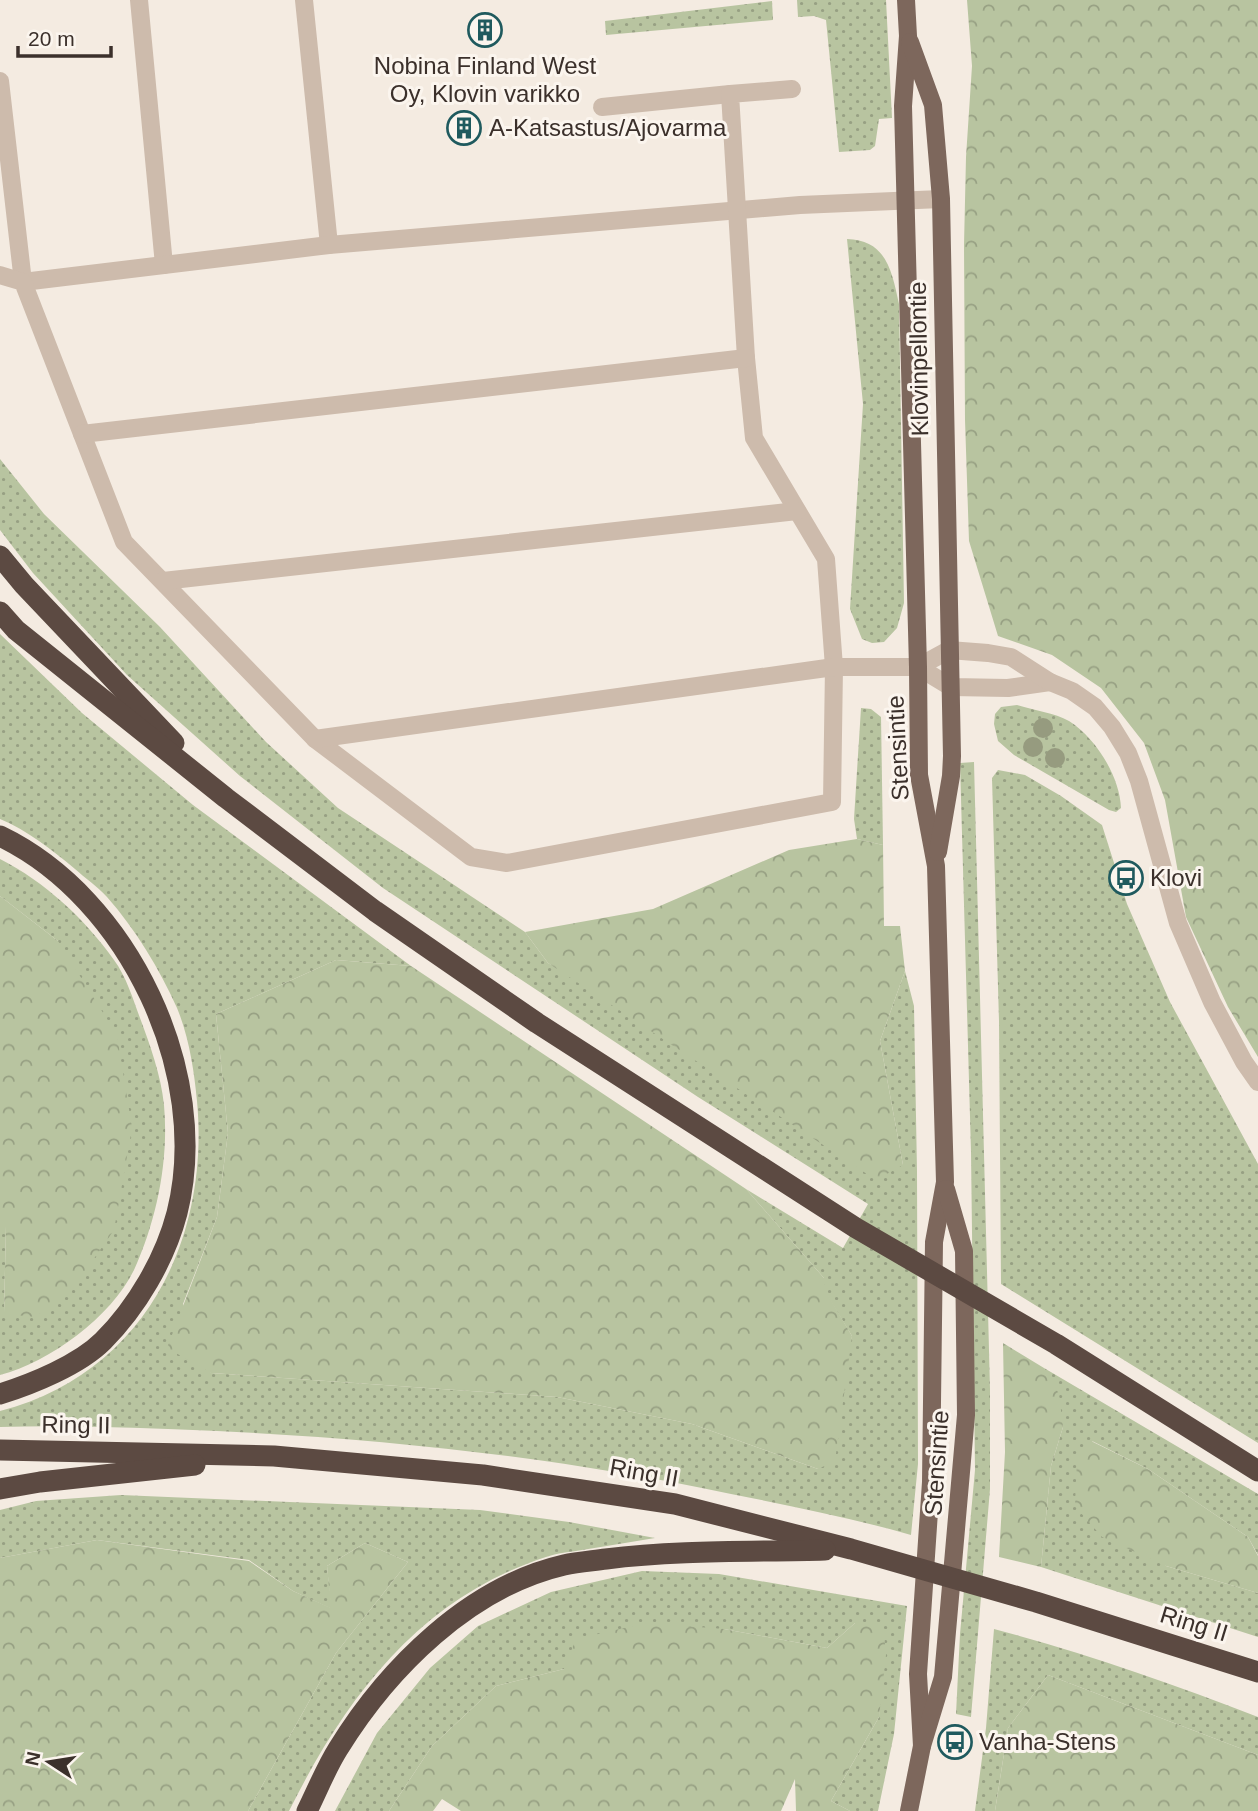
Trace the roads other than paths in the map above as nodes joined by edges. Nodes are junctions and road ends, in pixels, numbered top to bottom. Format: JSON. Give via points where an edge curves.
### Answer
{"nodes":[{"id":1,"x":139,"y":0,"type":"edge"},
{"id":2,"x":304,"y":0,"type":"edge"},
{"id":3,"x":905,"y":0,"type":"edge"},
{"id":4,"x":908,"y":36,"type":"junction"},
{"id":5,"x":0,"y":81,"type":"edge"},
{"id":6,"x":792,"y":89,"type":"dead end"},
{"id":7,"x":730,"y":94,"type":"junction"},
{"id":8,"x":602,"y":107,"type":"dead end"},
{"id":9,"x":941,"y":199,"type":"junction"},
{"id":10,"x":907,"y":202,"type":"junction"},
{"id":11,"x":736,"y":211,"type":"junction"},
{"id":12,"x":329,"y":245,"type":"junction"},
{"id":13,"x":164,"y":265,"type":"junction"},
{"id":14,"x":0,"y":275,"type":"edge"},
{"id":15,"x":23,"y":282,"type":"junction"},
{"id":16,"x":746,"y":358,"type":"junction"},
{"id":17,"x":82,"y":433,"type":"junction"},
{"id":18,"x":797,"y":511,"type":"junction"},
{"id":19,"x":0,"y":556,"type":"edge"},
{"id":20,"x":163,"y":581,"type":"junction"},
{"id":21,"x":0,"y":612,"type":"edge"},
{"id":22,"x":949,"y":650,"type":"junction"},
{"id":23,"x":834,"y":667,"type":"junction"},
{"id":24,"x":918,"y":667,"type":"junction"},
{"id":25,"x":1050,"y":682,"type":"junction"},
{"id":26,"x":950,"y":687,"type":"junction"},
{"id":27,"x":315,"y":739,"type":"junction"},
{"id":28,"x":226,"y":798,"type":"junction"},
{"id":29,"x":0,"y":836,"type":"edge"},
{"id":30,"x":936,"y":866,"type":"junction"},
{"id":31,"x":1258,"y":1083,"type":"edge"},
{"id":32,"x":945,"y":1182,"type":"junction"},
{"id":33,"x":0,"y":1394,"type":"edge"},
{"id":34,"x":0,"y":1450,"type":"edge"},
{"id":35,"x":274,"y":1456,"type":"junction"},
{"id":36,"x":1258,"y":1471,"type":"edge"},
{"id":37,"x":0,"y":1489,"type":"edge"},
{"id":38,"x":851,"y":1549,"type":"junction"},
{"id":39,"x":1258,"y":1672,"type":"edge"},
{"id":40,"x":922,"y":1746,"type":"junction"},
{"id":41,"x":307,"y":1811,"type":"edge"},
{"id":42,"x":909,"y":1811,"type":"edge"}],
"edges":[{"from":1,"to":13,"type":"street"},
{"from":2,"to":12,"type":"street"},
{"from":3,"to":4,"type":"main road","name":"Klovinpellontie"},
{"from":4,"to":9,"type":"main road","name":"Klovinpellontie","via":[[933,105]]},
{"from":4,"to":10,"type":"main road","name":"Klovinpellontie","via":[[903,106]]},
{"from":5,"to":15,"type":"street"},
{"from":6,"to":7,"type":"street"},
{"from":7,"to":8,"type":"street"},
{"from":7,"to":11,"type":"street"},
{"from":9,"to":10,"type":"street"},
{"from":9,"to":22,"type":"main road","name":"Klovinpellontie"},
{"from":10,"to":11,"type":"street"},
{"from":10,"to":24,"type":"main road","name":"Klovinpellontie"},
{"from":11,"to":12,"type":"street"},
{"from":11,"to":16,"type":"street"},
{"from":12,"to":13,"type":"street"},
{"from":13,"to":15,"type":"street"},
{"from":14,"to":15,"type":"street"},
{"from":15,"to":17,"type":"street"},
{"from":16,"to":17,"type":"street"},
{"from":16,"to":18,"type":"street","via":[[754,438]]},
{"from":17,"to":20,"type":"street","via":[[124,542]]},
{"from":18,"to":20,"type":"street"},
{"from":18,"to":23,"type":"street","via":[[826,559]]},
{"from":19,"to":28,"type":"highway"},
{"from":20,"to":27,"type":"street"},
{"from":21,"to":28,"type":"highway","via":[[16,630]]},
{"from":22,"to":24,"type":"street"},
{"from":22,"to":25,"type":"street","via":[[1011,657]]},
{"from":22,"to":26,"type":"main road","name":"Klovinpellontie"},
{"from":23,"to":24,"type":"street"},
{"from":23,"to":27,"type":"street"},
{"from":23,"to":27,"type":"street","via":[[832,802],[507,863],[471,857]]},
{"from":24,"to":26,"type":"street"},
{"from":24,"to":30,"type":"main road","name":"Stensintie","via":[[919,775]]},
{"from":25,"to":26,"type":"street","via":[[1008,688]]},
{"from":25,"to":31,"type":"street","via":[[1095,707],[1128,753],[1178,923],[1212,1002]]},
{"from":26,"to":30,"type":"main road","name":"Stensintie","via":[[951,776]]},
{"from":28,"to":36,"type":"highway","via":[[375,911],[527,1016],[856,1227],[1056,1344]]},
{"from":29,"to":33,"type":"highway","via":[[44,863],[80,894],[115,933],[139,974],[161,1021],[176,1070],[184,1165],[177,1214],[158,1262],[131,1308],[101,1342],[70,1363]]},
{"from":30,"to":32,"type":"main road","name":"Stensintie"},
{"from":32,"to":40,"type":"main road","name":"Stensintie","via":[[934,1242],[930,1482],[918,1674]]},
{"from":32,"to":40,"type":"main road","name":"Stensintie","via":[[964,1251],[966,1415],[943,1677]]},
{"from":34,"to":35,"type":"highway","name":"Ring II"},
{"from":35,"to":37,"type":"highway"},
{"from":35,"to":38,"type":"highway","name":"Ring II","via":[[483,1475],[675,1504]]},
{"from":38,"to":39,"type":"highway","name":"Ring II"},
{"from":38,"to":41,"type":"highway","via":[[644,1554],[564,1565],[520,1580],[437,1631],[397,1669],[337,1750]]},
{"from":40,"to":42,"type":"main road","name":"Stensintie"}]}
